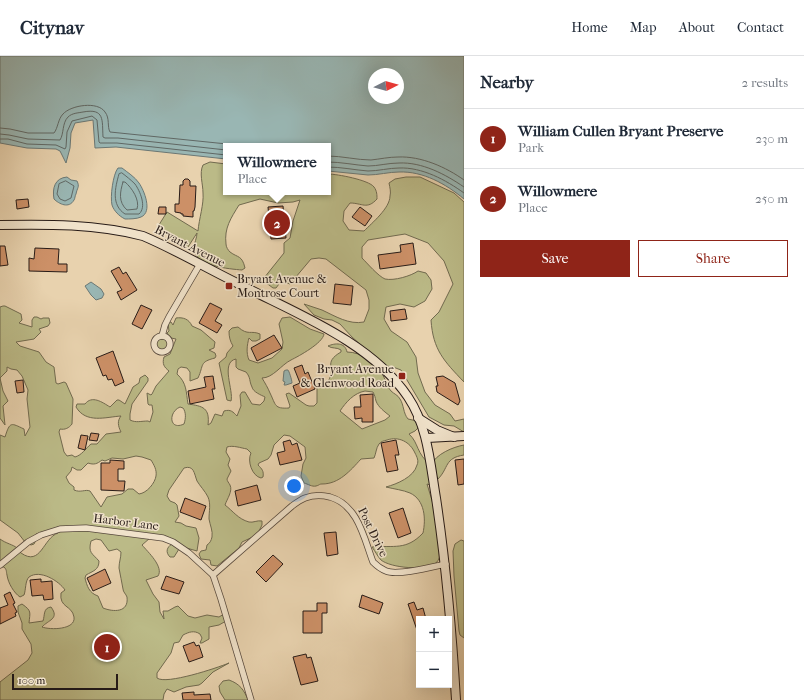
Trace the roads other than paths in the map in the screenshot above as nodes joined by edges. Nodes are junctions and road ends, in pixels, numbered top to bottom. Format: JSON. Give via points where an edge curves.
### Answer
{"nodes":[{"id":1,"x":0,"y":225,"type":"edge"},
{"id":2,"x":200,"y":264,"type":"junction"},
{"id":3,"x":162,"y":336,"type":"dead end"},
{"id":4,"x":418,"y":418,"type":"junction"},
{"id":5,"x":464,"y":436,"type":"edge"},
{"id":6,"x":454,"y":437,"type":"junction"},
{"id":7,"x":426,"y":438,"type":"junction"},
{"id":8,"x":446,"y":564,"type":"junction"},
{"id":9,"x":0,"y":565,"type":"edge"},
{"id":10,"x":213,"y":575,"type":"junction"},
{"id":11,"x":251,"y":700,"type":"edge"},
{"id":12,"x":456,"y":700,"type":"edge"}],
"edges":[{"from":1,"to":2,"type":"main road","name":"Bryant Avenue","via":[[71,225],[131,232]]},
{"from":2,"to":3,"type":"street","via":[[164,325]]},
{"from":2,"to":4,"type":"main road","name":"Bryant Avenue","via":[[326,328],[366,354],[395,381],[411,402]]},
{"from":4,"to":6,"type":"main road"},
{"from":4,"to":7,"type":"main road","name":"Bryant Avenue"},
{"from":5,"to":6,"type":"main road"},
{"from":6,"to":7,"type":"main road"},
{"from":7,"to":8,"type":"main road","name":"Bryant Avenue"},
{"from":8,"to":10,"type":"street","name":"Post Drive","via":[[392,573],[385,571],[373,562],[357,520],[350,509],[335,498],[319,495],[305,498],[292,506]]},
{"from":8,"to":12,"type":"main road","name":"Bryant Avenue"},
{"from":9,"to":10,"type":"street","name":"Harbor Lane","via":[[28,542],[41,535],[72,528],[168,540],[189,552]]},
{"from":10,"to":11,"type":"street","name":"Harbor Lane"}]}
